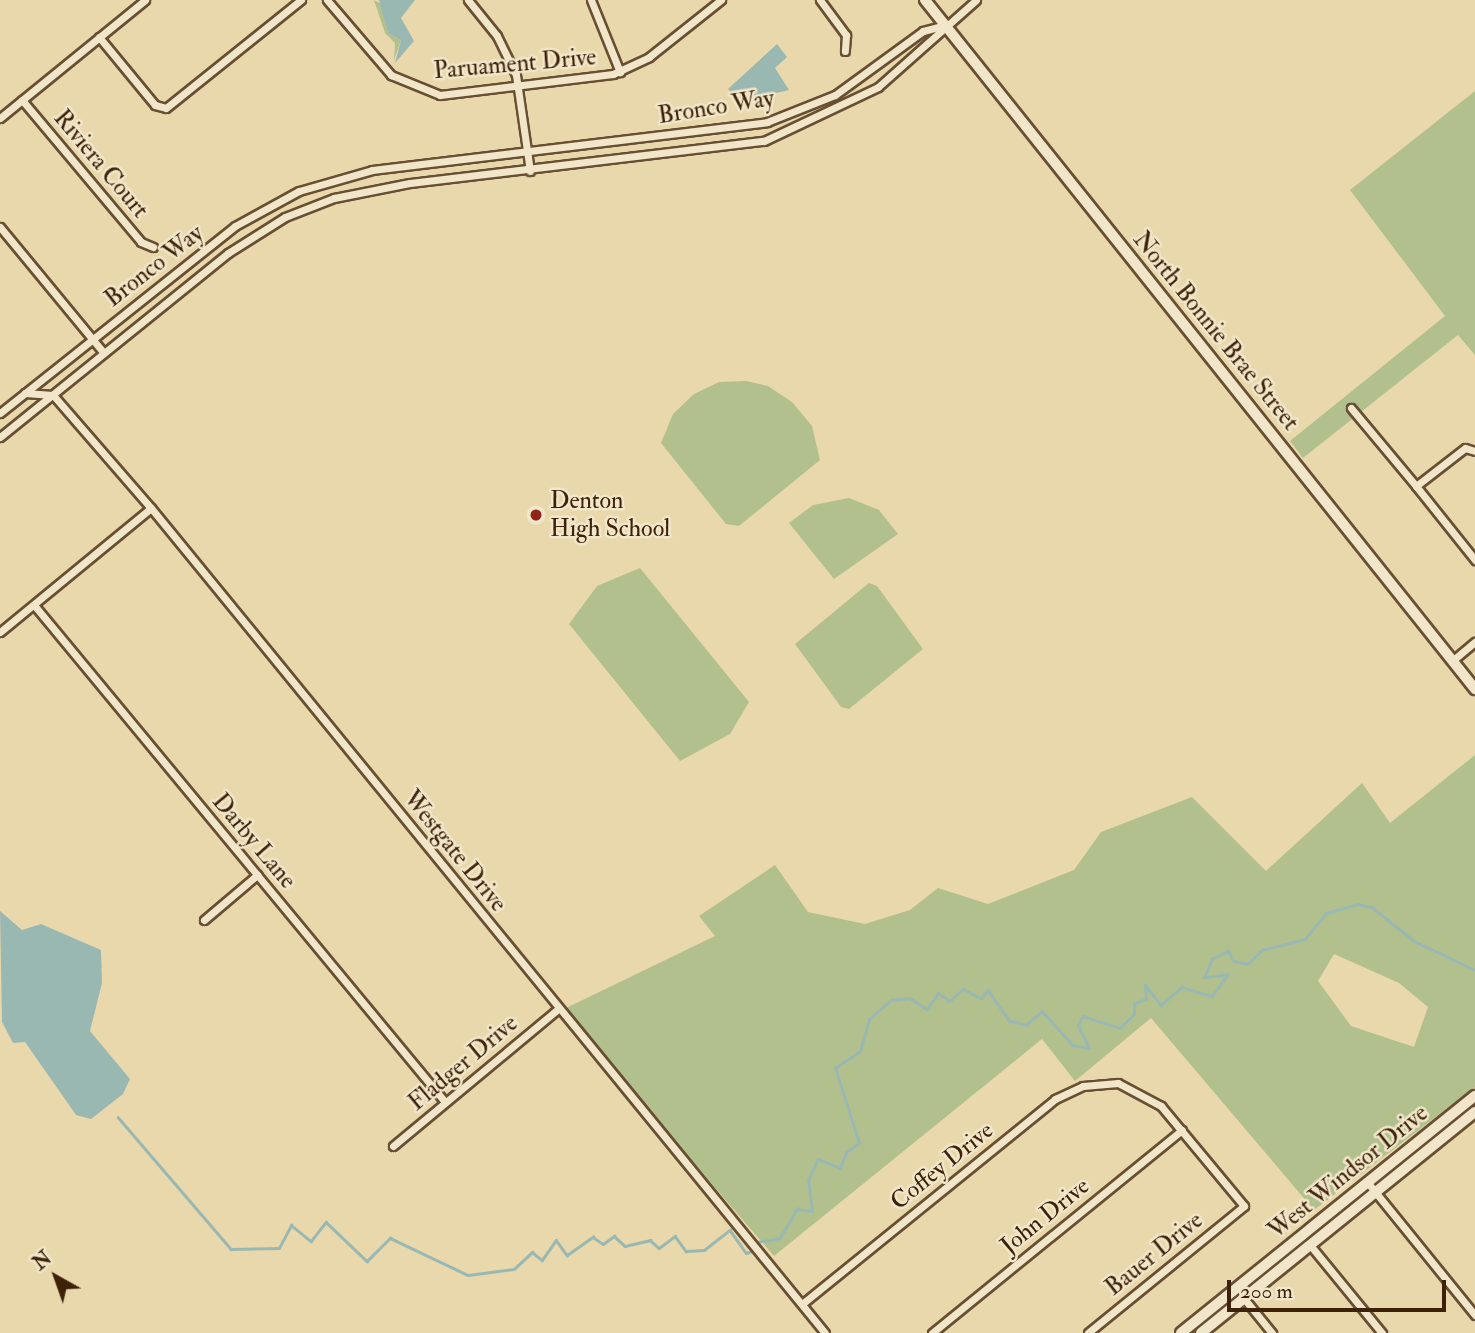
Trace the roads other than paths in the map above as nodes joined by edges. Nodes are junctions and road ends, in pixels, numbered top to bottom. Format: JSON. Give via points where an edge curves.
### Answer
{"nodes":[{"id":1,"x":145,"y":0,"type":"edge"},
{"id":2,"x":301,"y":0,"type":"edge"},
{"id":3,"x":327,"y":0,"type":"edge"},
{"id":4,"x":468,"y":0,"type":"edge"},
{"id":5,"x":591,"y":0,"type":"edge"},
{"id":6,"x":721,"y":0,"type":"edge"},
{"id":7,"x":820,"y":0,"type":"edge"},
{"id":8,"x":925,"y":0,"type":"edge"},
{"id":9,"x":976,"y":0,"type":"edge"},
{"id":10,"x":945,"y":25,"type":"junction"},
{"id":11,"x":99,"y":37,"type":"junction"},
{"id":12,"x":845,"y":51,"type":"dead end"},
{"id":13,"x":620,"y":72,"type":"junction"},
{"id":14,"x":519,"y":87,"type":"junction"},
{"id":15,"x":22,"y":100,"type":"junction"},
{"id":16,"x":0,"y":118,"type":"edge"},
{"id":17,"x":527,"y":152,"type":"junction"},
{"id":18,"x":530,"y":171,"type":"junction"},
{"id":19,"x":0,"y":227,"type":"edge"},
{"id":20,"x":153,"y":247,"type":"dead end"},
{"id":21,"x":92,"y":339,"type":"junction"},
{"id":22,"x":104,"y":353,"type":"junction"},
{"id":23,"x":25,"y":393,"type":"junction"},
{"id":24,"x":52,"y":395,"type":"junction"},
{"id":25,"x":1351,"y":408,"type":"dead end"},
{"id":26,"x":0,"y":413,"type":"edge"},
{"id":27,"x":0,"y":437,"type":"edge"},
{"id":28,"x":1475,"y":451,"type":"edge"},
{"id":29,"x":1416,"y":486,"type":"junction"},
{"id":30,"x":151,"y":508,"type":"junction"},
{"id":31,"x":1475,"y":560,"type":"edge"},
{"id":32,"x":34,"y":604,"type":"junction"},
{"id":33,"x":0,"y":632,"type":"edge"},
{"id":34,"x":1475,"y":642,"type":"edge"},
{"id":35,"x":1452,"y":661,"type":"junction"},
{"id":36,"x":1475,"y":689,"type":"edge"},
{"id":37,"x":257,"y":875,"type":"junction"},
{"id":38,"x":204,"y":920,"type":"dead end"},
{"id":39,"x":558,"y":1009,"type":"junction"},
{"id":40,"x":1475,"y":1096,"type":"edge"},
{"id":41,"x":445,"y":1102,"type":"junction"},
{"id":42,"x":1475,"y":1112,"type":"edge"},
{"id":43,"x":1182,"y":1130,"type":"junction"},
{"id":44,"x":393,"y":1146,"type":"dead end"},
{"id":45,"x":1368,"y":1183,"type":"junction"},
{"id":46,"x":1375,"y":1192,"type":"junction"},
{"id":47,"x":1310,"y":1245,"type":"junction"},
{"id":48,"x":1240,"y":1294,"type":"junction"},
{"id":49,"x":802,"y":1304,"type":"junction"},
{"id":50,"x":1475,"y":1315,"type":"edge"},
{"id":51,"x":825,"y":1333,"type":"edge"},
{"id":52,"x":932,"y":1333,"type":"edge"},
{"id":53,"x":1088,"y":1333,"type":"edge"},
{"id":54,"x":1181,"y":1333,"type":"edge"},
{"id":55,"x":1201,"y":1333,"type":"edge"},
{"id":56,"x":1272,"y":1333,"type":"edge"},
{"id":57,"x":1382,"y":1333,"type":"edge"}],
"edges":[{"from":1,"to":11,"type":"street"},
{"from":2,"to":11,"type":"street","via":[[162,109]]},
{"from":3,"to":14,"type":"street","name":"Paruament Drive","via":[[382,66],[408,87],[440,95]]},
{"from":4,"to":14,"type":"street","via":[[505,49]]},
{"from":5,"to":13,"type":"street"},
{"from":6,"to":13,"type":"street","name":"Paruament Drive","via":[[649,57]]},
{"from":7,"to":12,"type":"street","via":[[846,36]]},
{"from":8,"to":10,"type":"main road","name":"North Bonnie Brae Street"},
{"from":9,"to":10,"type":"street"},
{"from":10,"to":17,"type":"street","name":"Bronco Way","via":[[923,30],[835,95],[767,122]]},
{"from":10,"to":18,"type":"street","name":"Bronco Way","via":[[934,43],[878,87],[796,131],[764,141]]},
{"from":10,"to":35,"type":"main road","name":"North Bonnie Brae Street"},
{"from":11,"to":15,"type":"street"},
{"from":13,"to":14,"type":"street","name":"Paruament Drive"},
{"from":14,"to":17,"type":"street"},
{"from":15,"to":16,"type":"street"},
{"from":15,"to":20,"type":"street","name":"Riviera Court","via":[[141,242]]},
{"from":17,"to":18,"type":"street"},
{"from":17,"to":21,"type":"street","name":"Bronco Way","via":[[372,170],[299,191],[235,226]]},
{"from":18,"to":22,"type":"street","name":"Bronco Way","via":[[410,183],[309,206],[246,240]]},
{"from":19,"to":21,"type":"street"},
{"from":21,"to":22,"type":"street"},
{"from":21,"to":23,"type":"street","name":"Bronco Way"},
{"from":22,"to":24,"type":"street","name":"Bronco Way"},
{"from":23,"to":24,"type":"street"},
{"from":23,"to":26,"type":"street"},
{"from":24,"to":27,"type":"street"},
{"from":24,"to":30,"type":"street","name":"Westgate Drive"},
{"from":25,"to":29,"type":"street"},
{"from":28,"to":29,"type":"street","via":[[1465,449]]},
{"from":29,"to":31,"type":"street"},
{"from":30,"to":32,"type":"street"},
{"from":30,"to":39,"type":"street","name":"Westgate Drive"},
{"from":32,"to":33,"type":"street"},
{"from":32,"to":37,"type":"street","name":"Darby Lane"},
{"from":34,"to":35,"type":"street"},
{"from":35,"to":36,"type":"main road","name":"North Bonnie Brae Street"},
{"from":37,"to":38,"type":"street"},
{"from":37,"to":41,"type":"street","name":"Darby Lane"},
{"from":39,"to":41,"type":"street","name":"Fladger Drive"},
{"from":39,"to":49,"type":"street","name":"Westgate Drive"},
{"from":40,"to":45,"type":"main road","name":"West Windsor Drive"},
{"from":41,"to":44,"type":"street","name":"Fladger Drive"},
{"from":42,"to":46,"type":"main road","name":"West Windsor Drive"},
{"from":43,"to":49,"type":"street","name":"Coffey Drive","via":[[1152,1097],[1118,1083],[1083,1086],[1055,1099]]},
{"from":43,"to":52,"type":"street","name":"John Drive"},
{"from":43,"to":53,"type":"street","name":"Bauer Drive","via":[[1244,1206]]},
{"from":45,"to":46,"type":"street"},
{"from":45,"to":48,"type":"main road","name":"West Windsor Drive"},
{"from":46,"to":47,"type":"main road","name":"West Windsor Drive"},
{"from":46,"to":50,"type":"street"},
{"from":47,"to":48,"type":"main road","name":"West Windsor Drive"},
{"from":47,"to":57,"type":"street"},
{"from":48,"to":54,"type":"main road","name":"West Windsor Drive"},
{"from":48,"to":55,"type":"main road","name":"West Windsor Drive"},
{"from":48,"to":56,"type":"street"},
{"from":49,"to":51,"type":"street","name":"Westgate Drive"}]}
